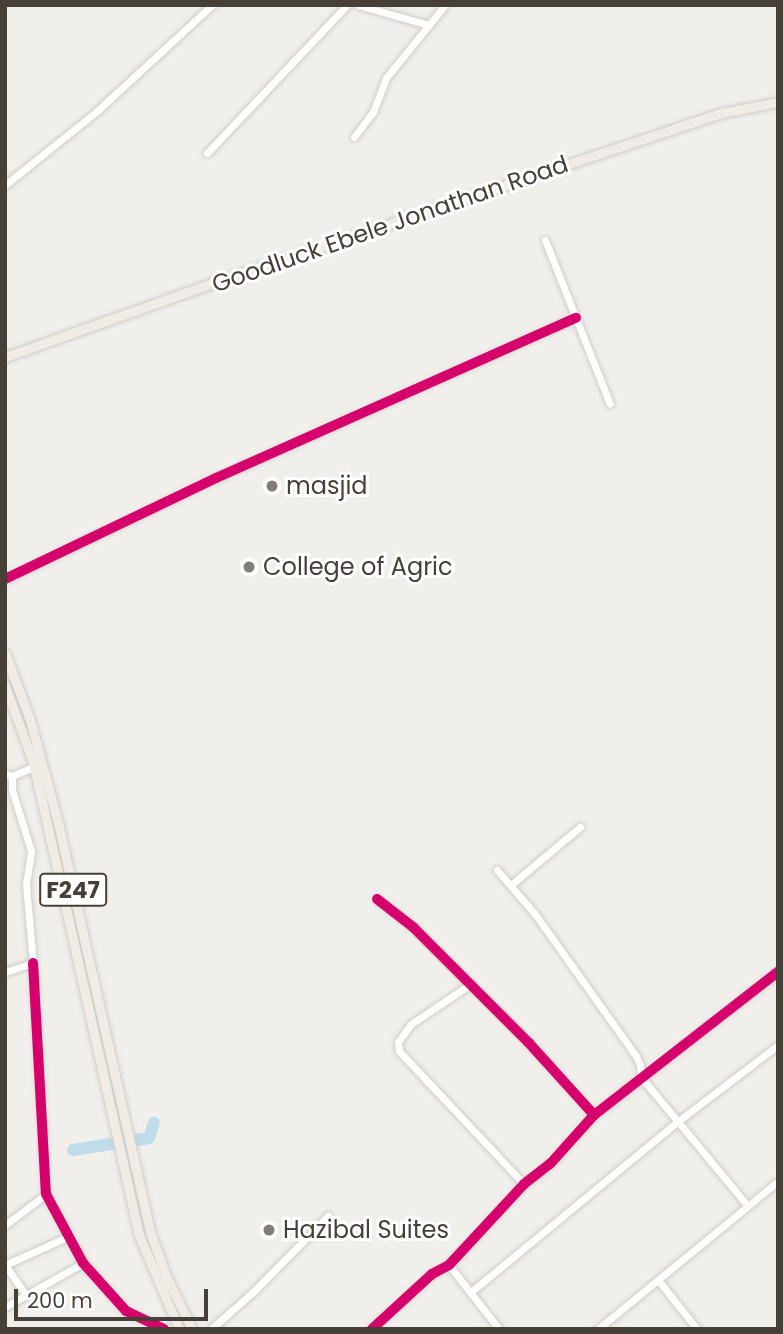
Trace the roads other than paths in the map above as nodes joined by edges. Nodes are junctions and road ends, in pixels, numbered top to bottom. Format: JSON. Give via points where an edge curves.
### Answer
{"nodes":[{"id":1,"x":212,"y":5,"type":"edge"},
{"id":2,"x":347,"y":5,"type":"edge"},
{"id":3,"x":358,"y":5,"type":"edge"},
{"id":4,"x":445,"y":5,"type":"edge"},
{"id":5,"x":429,"y":25,"type":"junction"},
{"id":6,"x":778,"y":102,"type":"edge"},
{"id":7,"x":354,"y":137,"type":"dead end"},
{"id":8,"x":207,"y":153,"type":"dead end"},
{"id":9,"x":5,"y":185,"type":"edge"},
{"id":10,"x":545,"y":240,"type":"dead end"},
{"id":11,"x":576,"y":318,"type":"junction"},
{"id":12,"x":5,"y":357,"type":"edge"},
{"id":13,"x":610,"y":404,"type":"dead end"},
{"id":14,"x":5,"y":579,"type":"edge"},
{"id":15,"x":5,"y":653,"type":"edge"},
{"id":16,"x":5,"y":686,"type":"edge"},
{"id":17,"x":33,"y":767,"type":"junction"},
{"id":18,"x":9,"y":775,"type":"edge"},
{"id":19,"x":12,"y":790,"type":"junction"},
{"id":20,"x":5,"y":798,"type":"edge"},
{"id":21,"x":580,"y":827,"type":"dead end"},
{"id":22,"x":497,"y":870,"type":"dead end"},
{"id":23,"x":512,"y":884,"type":"junction"},
{"id":24,"x":377,"y":899,"type":"dead end"},
{"id":25,"x":33,"y":963,"type":"junction"},
{"id":26,"x":5,"y":972,"type":"edge"},
{"id":27,"x":778,"y":972,"type":"edge"},
{"id":28,"x":470,"y":985,"type":"junction"},
{"id":29,"x":778,"y":1045,"type":"edge"},
{"id":30,"x":641,"y":1077,"type":"junction"},
{"id":31,"x":594,"y":1115,"type":"junction"},
{"id":32,"x":677,"y":1122,"type":"junction"},
{"id":33,"x":121,"y":1132,"type":"junction"},
{"id":34,"x":778,"y":1181,"type":"edge"},
{"id":35,"x":524,"y":1184,"type":"junction"},
{"id":36,"x":46,"y":1194,"type":"junction"},
{"id":37,"x":747,"y":1205,"type":"junction"},
{"id":38,"x":328,"y":1216,"type":"dead end"},
{"id":39,"x":5,"y":1225,"type":"edge"},
{"id":40,"x":69,"y":1236,"type":"junction"},
{"id":41,"x":83,"y":1264,"type":"junction"},
{"id":42,"x":5,"y":1265,"type":"edge"},
{"id":43,"x":449,"y":1265,"type":"junction"},
{"id":44,"x":658,"y":1280,"type":"junction"},
{"id":45,"x":472,"y":1291,"type":"junction"},
{"id":46,"x":24,"y":1294,"type":"junction"},
{"id":47,"x":5,"y":1307,"type":"edge"},
{"id":48,"x":162,"y":1329,"type":"edge"},
{"id":49,"x":179,"y":1329,"type":"edge"},
{"id":50,"x":192,"y":1329,"type":"edge"},
{"id":51,"x":211,"y":1329,"type":"edge"},
{"id":52,"x":372,"y":1329,"type":"edge"},
{"id":53,"x":499,"y":1329,"type":"edge"},
{"id":54,"x":598,"y":1329,"type":"edge"},
{"id":55,"x":697,"y":1329,"type":"edge"}],
"edges":[{"from":1,"to":9,"type":"street","via":[[97,111]]},
{"from":2,"to":8,"type":"street"},
{"from":3,"to":5,"type":"street"},
{"from":4,"to":5,"type":"street"},
{"from":5,"to":7,"type":"street","via":[[386,78],[373,112]]},
{"from":6,"to":12,"type":"main road","name":"Goodluck Ebele Jonathan Road","via":[[721,113]]},
{"from":10,"to":11,"type":"street"},
{"from":11,"to":13,"type":"street"},
{"from":11,"to":14,"type":"street","via":[[216,478]]},
{"from":15,"to":33,"type":"main road","number":"F247","via":[[30,720],[58,822]]},
{"from":16,"to":17,"type":"main road","number":"F247"},
{"from":17,"to":18,"type":"street"},
{"from":17,"to":33,"type":"main road","number":"F247"},
{"from":18,"to":19,"type":"street"},
{"from":19,"to":20,"type":"street"},
{"from":19,"to":25,"type":"street","via":[[31,850],[26,884]]},
{"from":21,"to":23,"type":"street"},
{"from":22,"to":23,"type":"street"},
{"from":23,"to":30,"type":"street","via":[[636,1056]]},
{"from":24,"to":28,"type":"street","via":[[413,927]]},
{"from":25,"to":26,"type":"street"},
{"from":25,"to":36,"type":"street"},
{"from":27,"to":30,"type":"street"},
{"from":28,"to":31,"type":"street"},
{"from":28,"to":35,"type":"street","via":[[411,1024],[398,1042],[398,1051]]},
{"from":29,"to":32,"type":"street"},
{"from":30,"to":31,"type":"street"},
{"from":30,"to":32,"type":"street"},
{"from":31,"to":35,"type":"street","via":[[550,1164]]},
{"from":32,"to":37,"type":"street"},
{"from":32,"to":45,"type":"street"},
{"from":33,"to":49,"type":"main road","number":"F247","via":[[119,1151],[144,1251]]},
{"from":33,"to":50,"type":"main road","number":"F247","via":[[130,1150],[155,1247]]},
{"from":34,"to":37,"type":"street"},
{"from":35,"to":43,"type":"street"},
{"from":36,"to":39,"type":"street"},
{"from":36,"to":40,"type":"street"},
{"from":37,"to":44,"type":"street"},
{"from":38,"to":51,"type":"street"},
{"from":40,"to":41,"type":"street"},
{"from":40,"to":42,"type":"street"},
{"from":41,"to":46,"type":"street"},
{"from":41,"to":48,"type":"street","via":[[126,1311]]},
{"from":42,"to":46,"type":"street"},
{"from":43,"to":45,"type":"street"},
{"from":43,"to":52,"type":"street","via":[[432,1274]]},
{"from":44,"to":54,"type":"street"},
{"from":44,"to":55,"type":"street"},
{"from":45,"to":53,"type":"street"},
{"from":46,"to":47,"type":"street"}]}
